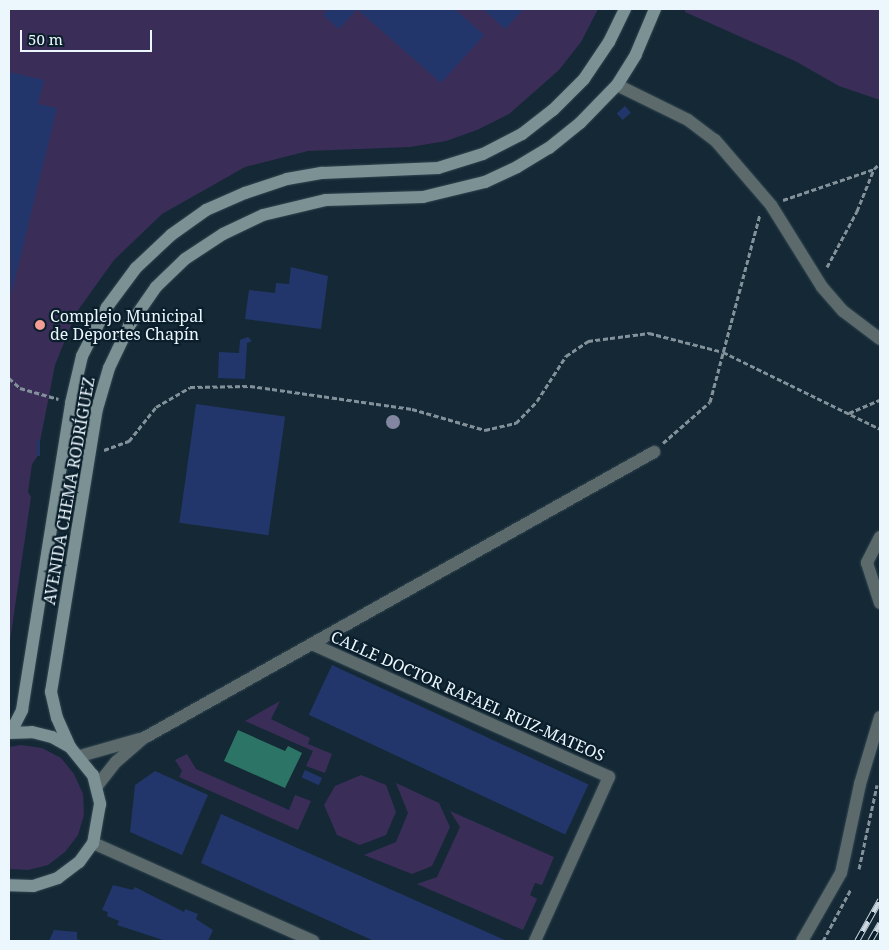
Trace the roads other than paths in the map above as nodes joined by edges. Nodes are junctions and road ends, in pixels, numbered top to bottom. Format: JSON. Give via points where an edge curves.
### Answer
{"nodes":[{"id":1,"x":625,"y":9,"type":"edge"},
{"id":2,"x":655,"y":9,"type":"edge"},
{"id":3,"x":617,"y":85,"type":"junction"},
{"id":4,"x":880,"y":339,"type":"edge"},
{"id":5,"x":654,"y":452,"type":"road end"},
{"id":6,"x":880,"y":537,"type":"edge"},
{"id":7,"x":880,"y":603,"type":"edge"},
{"id":8,"x":314,"y":645,"type":"junction"},
{"id":9,"x":880,"y":716,"type":"edge"},
{"id":10,"x":10,"y":732,"type":"edge"},
{"id":11,"x":144,"y":738,"type":"junction"},
{"id":12,"x":70,"y":747,"type":"junction"},
{"id":13,"x":80,"y":756,"type":"junction"},
{"id":14,"x":97,"y":786,"type":"junction"},
{"id":15,"x":93,"y":843,"type":"junction"},
{"id":16,"x":9,"y":885,"type":"edge"},
{"id":17,"x":313,"y":941,"type":"edge"},
{"id":18,"x":535,"y":941,"type":"edge"},
{"id":19,"x":802,"y":941,"type":"edge"}],
"edges":[{"from":1,"to":10,"type":"main road","name":"AVENIDA CHEMA RODRÍGUEZ","via":[[609,42],[584,79],[553,110],[522,134],[483,154],[438,168],[322,173],[287,179],[245,193],[206,210],[171,235],[136,268],[107,307],[82,356],[71,403],[25,695],[22,710]]},
{"from":2,"to":3,"type":"main road","name":"AVENIDA CHEMA RODRÍGUEZ","via":[[636,54]]},
{"from":3,"to":4,"type":"street","via":[[688,120],[715,140],[768,201],[822,287],[843,310]]},
{"from":3,"to":12,"type":"main road","name":"AVENIDA CHEMA RODRÍGUEZ","via":[[580,123],[549,148],[485,182],[424,198],[326,200],[298,204],[263,215],[223,234],[185,259],[156,287],[129,326],[109,368],[90,455],[51,692],[57,718]]},
{"from":5,"to":8,"type":"street"},
{"from":6,"to":7,"type":"street","via":[[867,563]]},
{"from":8,"to":11,"type":"street"},
{"from":8,"to":18,"type":"street","name":"CALLE DOCTOR RAFAEL RUIZ-MATEOS","via":[[609,777]]},
{"from":9,"to":19,"type":"street","via":[[860,784],[841,874]]},
{"from":10,"to":12,"type":"main road","via":[[39,733]]},
{"from":11,"to":13,"type":"street"},
{"from":11,"to":14,"type":"street","via":[[116,762]]},
{"from":12,"to":13,"type":"main road"},
{"from":13,"to":14,"type":"main road"},
{"from":14,"to":15,"type":"main road","via":[[100,804]]},
{"from":15,"to":16,"type":"main road","via":[[79,862],[58,878],[33,886]]},
{"from":15,"to":17,"type":"street"}]}
